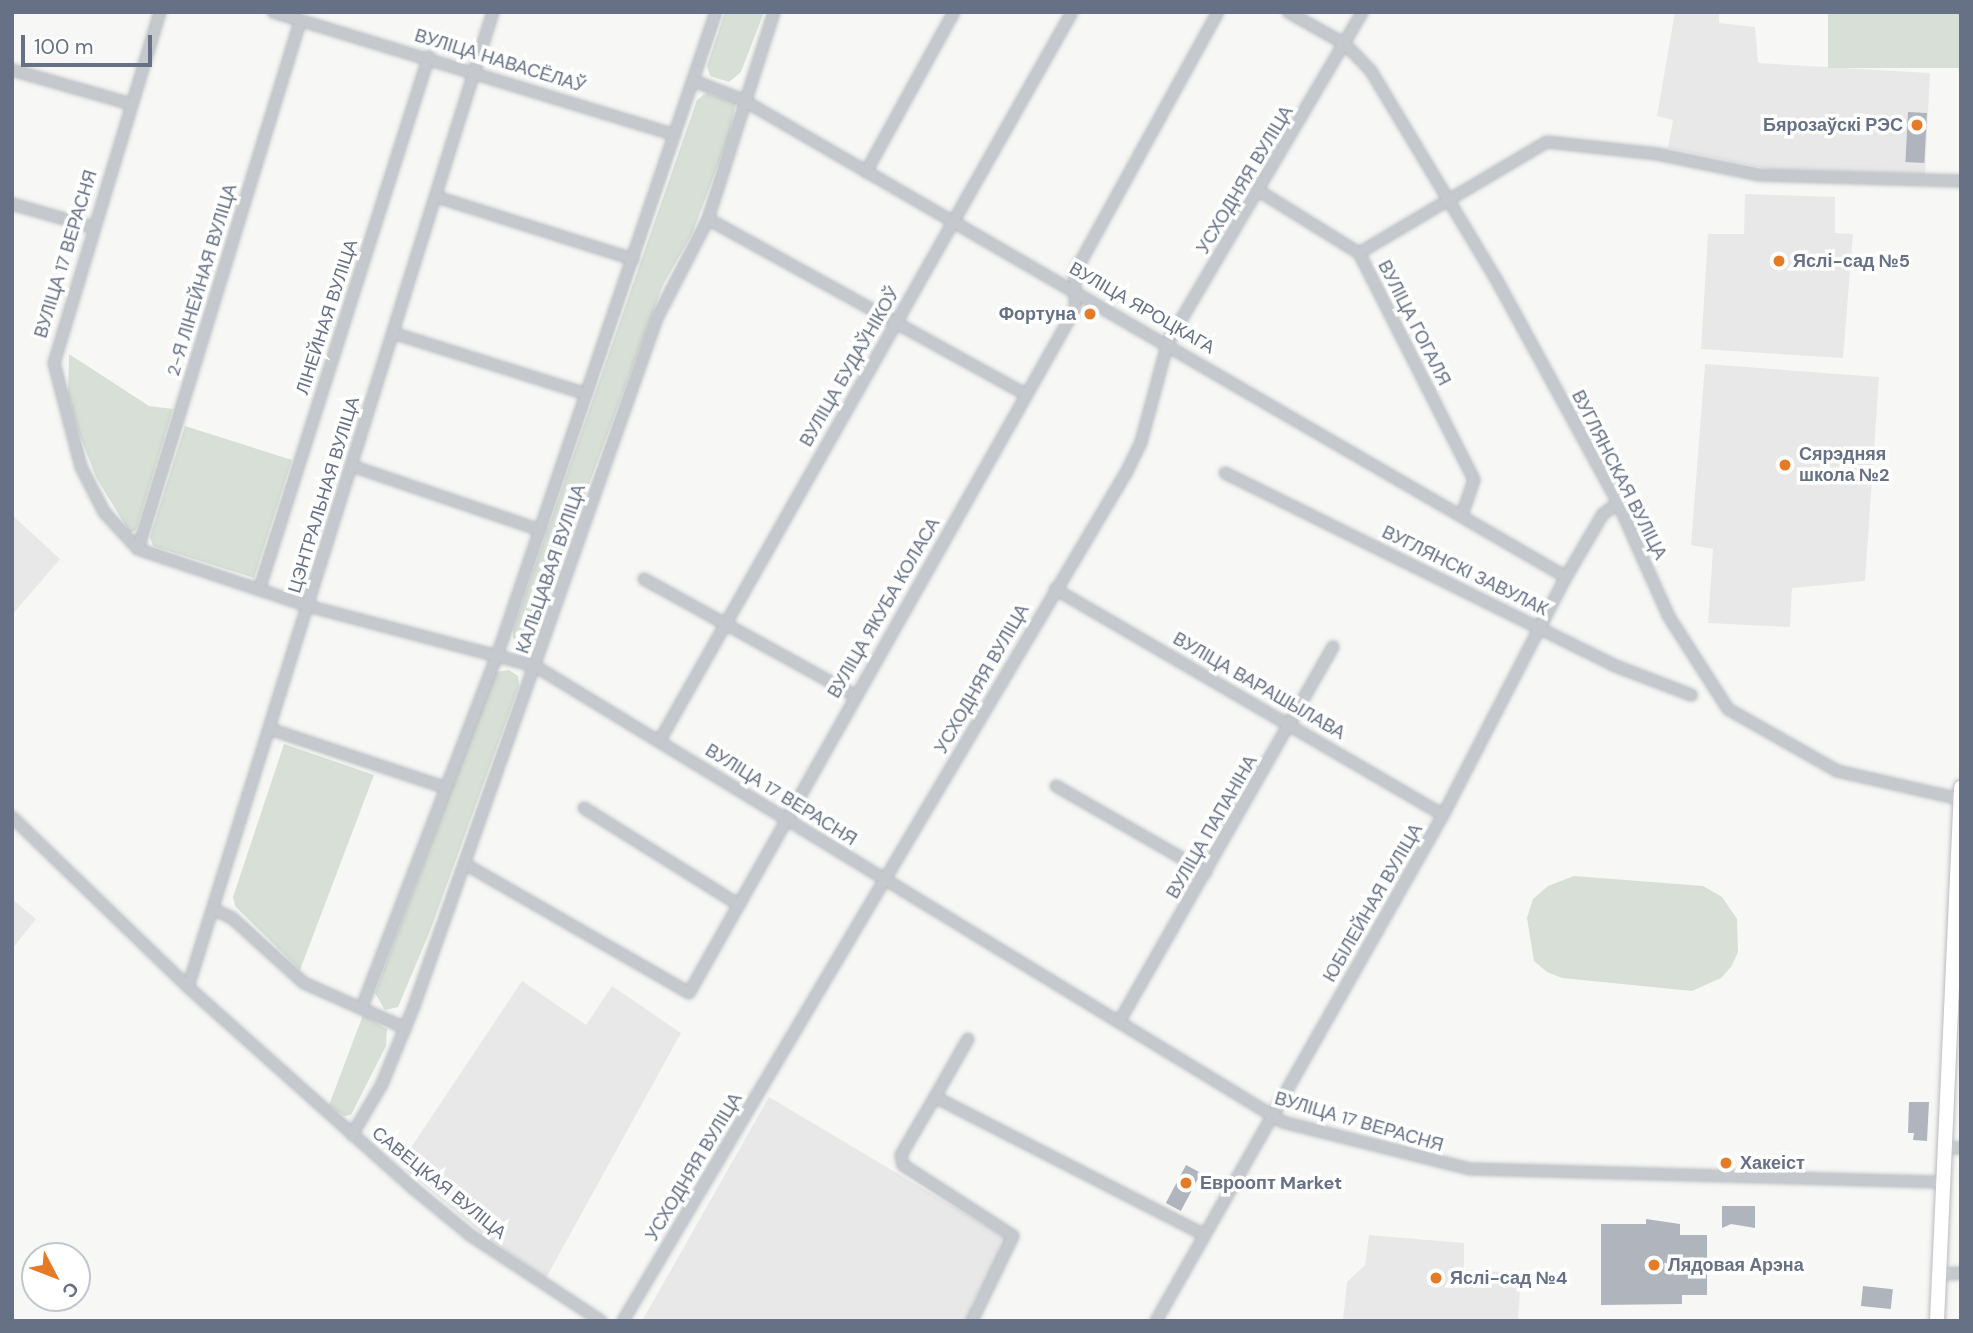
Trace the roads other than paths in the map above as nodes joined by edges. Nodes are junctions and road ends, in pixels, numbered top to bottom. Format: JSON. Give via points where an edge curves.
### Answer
{"nodes":[{"id":1,"x":160,"y":12,"type":"edge"},
{"id":2,"x":273,"y":12,"type":"edge"},
{"id":3,"x":494,"y":12,"type":"edge"},
{"id":4,"x":716,"y":12,"type":"edge"},
{"id":5,"x":774,"y":12,"type":"edge"},
{"id":6,"x":954,"y":12,"type":"edge"},
{"id":7,"x":1072,"y":12,"type":"edge"},
{"id":8,"x":1218,"y":12,"type":"edge"},
{"id":9,"x":1288,"y":12,"type":"edge"},
{"id":10,"x":1362,"y":12,"type":"edge"},
{"id":11,"x":300,"y":22,"type":"junction"},
{"id":12,"x":1345,"y":44,"type":"junction"},
{"id":13,"x":429,"y":56,"type":"junction"},
{"id":14,"x":12,"y":70,"type":"edge"},
{"id":15,"x":476,"y":71,"type":"junction"},
{"id":16,"x":694,"y":81,"type":"junction"},
{"id":17,"x":743,"y":100,"type":"junction"},
{"id":18,"x":131,"y":104,"type":"junction"},
{"id":19,"x":675,"y":135,"type":"junction"},
{"id":20,"x":866,"y":172,"type":"junction"},
{"id":21,"x":1961,"y":181,"type":"edge"},
{"id":22,"x":1259,"y":191,"type":"junction"},
{"id":23,"x":437,"y":197,"type":"junction"},
{"id":24,"x":1447,"y":199,"type":"junction"},
{"id":25,"x":12,"y":204,"type":"edge"},
{"id":26,"x":708,"y":219,"type":"junction"},
{"id":27,"x":954,"y":223,"type":"junction"},
{"id":28,"x":92,"y":227,"type":"junction"},
{"id":29,"x":1359,"y":253,"type":"junction"},
{"id":30,"x":633,"y":259,"type":"junction"},
{"id":31,"x":1075,"y":289,"type":"junction"},
{"id":32,"x":896,"y":321,"type":"junction"},
{"id":33,"x":393,"y":332,"type":"junction"},
{"id":34,"x":1168,"y":342,"type":"junction"},
{"id":35,"x":587,"y":394,"type":"junction"},
{"id":36,"x":1027,"y":395,"type":"junction"},
{"id":37,"x":352,"y":466,"type":"junction"},
{"id":38,"x":1225,"y":473,"type":"dead end"},
{"id":39,"x":1618,"y":503,"type":"junction"},
{"id":40,"x":1462,"y":515,"type":"junction"},
{"id":41,"x":540,"y":530,"type":"junction"},
{"id":42,"x":138,"y":549,"type":"junction"},
{"id":43,"x":1566,"y":577,"type":"junction"},
{"id":44,"x":644,"y":579,"type":"dead end"},
{"id":45,"x":260,"y":590,"type":"junction"},
{"id":46,"x":1055,"y":590,"type":"junction"},
{"id":47,"x":308,"y":606,"type":"junction"},
{"id":48,"x":725,"y":623,"type":"junction"},
{"id":49,"x":1540,"y":627,"type":"junction"},
{"id":50,"x":1333,"y":647,"type":"dead end"},
{"id":51,"x":497,"y":656,"type":"junction"},
{"id":52,"x":535,"y":666,"type":"junction"},
{"id":53,"x":854,"y":695,"type":"junction"},
{"id":54,"x":1691,"y":695,"type":"dead end"},
{"id":55,"x":1292,"y":725,"type":"junction"},
{"id":56,"x":270,"y":729,"type":"junction"},
{"id":57,"x":660,"y":740,"type":"junction"},
{"id":58,"x":1056,"y":786,"type":"dead end"},
{"id":59,"x":446,"y":788,"type":"junction"},
{"id":60,"x":1961,"y":788,"type":"edge"},
{"id":61,"x":1960,"y":799,"type":"edge"},
{"id":62,"x":584,"y":808,"type":"dead end"},
{"id":63,"x":1443,"y":815,"type":"junction"},
{"id":64,"x":12,"y":817,"type":"edge"},
{"id":65,"x":788,"y":819,"type":"junction"},
{"id":66,"x":465,"y":864,"type":"junction"},
{"id":67,"x":1206,"y":872,"type":"junction"},
{"id":68,"x":885,"y":881,"type":"junction"},
{"id":69,"x":739,"y":905,"type":"junction"},
{"id":70,"x":215,"y":910,"type":"junction"},
{"id":71,"x":188,"y":987,"type":"junction"},
{"id":72,"x":1961,"y":999,"type":"edge"},
{"id":73,"x":362,"y":1007,"type":"junction"},
{"id":74,"x":1119,"y":1022,"type":"junction"},
{"id":75,"x":405,"y":1028,"type":"junction"},
{"id":76,"x":968,"y":1039,"type":"dead end"},
{"id":77,"x":935,"y":1097,"type":"junction"},
{"id":78,"x":1272,"y":1117,"type":"junction"},
{"id":79,"x":352,"y":1135,"type":"junction"},
{"id":80,"x":1953,"y":1148,"type":"edge"},
{"id":81,"x":1948,"y":1182,"type":"junction"},
{"id":82,"x":1205,"y":1235,"type":"junction"},
{"id":83,"x":1949,"y":1274,"type":"edge"},
{"id":84,"x":601,"y":1321,"type":"edge"},
{"id":85,"x":623,"y":1321,"type":"edge"},
{"id":86,"x":972,"y":1321,"type":"edge"},
{"id":87,"x":1156,"y":1321,"type":"edge"},
{"id":88,"x":1937,"y":1321,"type":"edge"},
{"id":89,"x":1945,"y":1321,"type":"edge"}],
"edges":[{"from":1,"to":18,"type":"street","name":"ВУЛІЦА 17 ВЕРАСНЯ"},
{"from":2,"to":11,"type":"street","name":"ВУЛІЦА НАВАСЁЛАЎ"},
{"from":3,"to":15,"type":"street","name":"ЦЭНТРАЛЬНАЯ ВУЛІЦА"},
{"from":4,"to":16,"type":"street"},
{"from":5,"to":17,"type":"street","name":"КАЛЬЦАВАЯ ВУЛІЦА"},
{"from":6,"to":20,"type":"street"},
{"from":7,"to":27,"type":"street","name":"ВУЛІЦА БУДАЎНІКОЎ"},
{"from":8,"to":31,"type":"street","name":"ВУЛІЦА ЯКУБА КОЛАСА","via":[[1075,272]]},
{"from":9,"to":12,"type":"street","name":"ВУГЛЯНСКАЯ ВУЛІЦА"},
{"from":10,"to":12,"type":"street","name":"УСХОДНЯЯ ВУЛІЦА"},
{"from":11,"to":13,"type":"street","name":"ВУЛІЦА НАВАСЁЛАЎ"},
{"from":11,"to":42,"type":"street","name":"2-Я ЛІНЕЙНАЯ ВУЛІЦА"},
{"from":12,"to":22,"type":"street","name":"УСХОДНЯЯ ВУЛІЦА"},
{"from":12,"to":24,"type":"street","name":"ВУГЛЯНСКАЯ ВУЛІЦА","via":[[1371,71]]},
{"from":13,"to":15,"type":"street","name":"ВУЛІЦА НАВАСЁЛАЎ"},
{"from":13,"to":45,"type":"street","name":"ЛІНЕЙНАЯ ВУЛІЦА"},
{"from":14,"to":18,"type":"street"},
{"from":15,"to":19,"type":"street","name":"ВУЛІЦА НАВАСЁЛАЎ"},
{"from":15,"to":23,"type":"street","name":"ЦЭНТРАЛЬНАЯ ВУЛІЦА"},
{"from":16,"to":17,"type":"street","name":"ВУЛІЦА ЯРОЦКАГА"},
{"from":16,"to":19,"type":"street"},
{"from":17,"to":20,"type":"street","name":"ВУЛІЦА ЯРОЦКАГА"},
{"from":17,"to":26,"type":"street","name":"КАЛЬЦАВАЯ ВУЛІЦА"},
{"from":18,"to":28,"type":"street","name":"ВУЛІЦА 17 ВЕРАСНЯ"},
{"from":19,"to":30,"type":"street"},
{"from":20,"to":27,"type":"street","name":"ВУЛІЦА ЯРОЦКАГА"},
{"from":21,"to":24,"type":"street","via":[[1759,175],[1547,142]]},
{"from":22,"to":29,"type":"street","name":"ВУЛІЦА ГОГАЛЯ"},
{"from":22,"to":34,"type":"street","name":"УСХОДНЯЯ ВУЛІЦА"},
{"from":23,"to":30,"type":"street"},
{"from":23,"to":33,"type":"street","name":"ЦЭНТРАЛЬНАЯ ВУЛІЦА"},
{"from":24,"to":29,"type":"street"},
{"from":24,"to":39,"type":"street","name":"ВУГЛЯНСКАЯ ВУЛІЦА"},
{"from":25,"to":28,"type":"street"},
{"from":26,"to":32,"type":"street"},
{"from":26,"to":52,"type":"street","name":"КАЛЬЦАВАЯ ВУЛІЦА","via":[[657,318]]},
{"from":27,"to":31,"type":"street","name":"ВУЛІЦА ЯРОЦКАГА"},
{"from":27,"to":32,"type":"street","name":"ВУЛІЦА БУДАЎНІКОЎ"},
{"from":28,"to":42,"type":"street","name":"ВУЛІЦА 17 ВЕРАСНЯ","via":[[54,363],[81,467],[104,512]]},
{"from":29,"to":40,"type":"street","name":"ВУЛІЦА ГОГАЛЯ","via":[[1474,480]]},
{"from":30,"to":35,"type":"street"},
{"from":31,"to":34,"type":"street","name":"ВУЛІЦА ЯРОЦКАГА"},
{"from":31,"to":36,"type":"street","name":"ВУЛІЦА ЯКУБА КОЛАСА","via":[[1076,310]]},
{"from":32,"to":36,"type":"street"},
{"from":32,"to":48,"type":"street","name":"ВУЛІЦА БУДАЎНІКОЎ"},
{"from":33,"to":35,"type":"street"},
{"from":33,"to":37,"type":"street","name":"ЦЭНТРАЛЬНАЯ ВУЛІЦА"},
{"from":34,"to":40,"type":"street","name":"ВУЛІЦА ЯРОЦКАГА"},
{"from":34,"to":46,"type":"street","name":"УСХОДНЯЯ ВУЛІЦА","via":[[1141,442]]},
{"from":35,"to":41,"type":"street"},
{"from":36,"to":53,"type":"street","name":"ВУЛІЦА ЯКУБА КОЛАСА"},
{"from":37,"to":41,"type":"street"},
{"from":37,"to":47,"type":"street","name":"ЦЭНТРАЛЬНАЯ ВУЛІЦА"},
{"from":38,"to":49,"type":"street","name":"ВУГЛЯНСКІ ЗАВУЛАК"},
{"from":39,"to":43,"type":"street","name":"ЮБІЛЕЙНАЯ ВУЛІЦА","via":[[1603,514]]},
{"from":39,"to":61,"type":"street","name":"ВУГЛЯНСКАЯ ВУЛІЦА","via":[[1668,617],[1728,709],[1837,771]]},
{"from":40,"to":43,"type":"street","name":"ВУЛІЦА ЯРОЦКАГА"},
{"from":41,"to":51,"type":"street"},
{"from":42,"to":45,"type":"street","name":"ВУЛІЦА 17 ВЕРАСНЯ"},
{"from":43,"to":49,"type":"street","name":"ЮБІЛЕЙНАЯ ВУЛІЦА"},
{"from":44,"to":48,"type":"street"},
{"from":45,"to":47,"type":"street","name":"ВУЛІЦА 17 ВЕРАСНЯ"},
{"from":46,"to":55,"type":"street","name":"ВУЛІЦА ВАРАШЫЛАВА"},
{"from":46,"to":68,"type":"street","name":"УСХОДНЯЯ ВУЛІЦА"},
{"from":47,"to":51,"type":"street","name":"ВУЛІЦА 17 ВЕРАСНЯ"},
{"from":47,"to":56,"type":"street","name":"ЦЭНТРАЛЬНАЯ ВУЛІЦА"},
{"from":48,"to":53,"type":"street"},
{"from":48,"to":57,"type":"street","name":"ВУЛІЦА БУДАЎНІКОЎ"},
{"from":49,"to":54,"type":"street","name":"ВУГЛЯНСКІ ЗАВУЛАК"},
{"from":49,"to":63,"type":"street","name":"ЮБІЛЕЙНАЯ ВУЛІЦА"},
{"from":50,"to":55,"type":"street","name":"ВУЛІЦА ПАПАНІНА"},
{"from":51,"to":52,"type":"street","name":"ВУЛІЦА 17 ВЕРАСНЯ"},
{"from":51,"to":59,"type":"street"},
{"from":52,"to":57,"type":"street","name":"ВУЛІЦА 17 ВЕРАСНЯ"},
{"from":52,"to":66,"type":"street","name":"КАЛЬЦАВАЯ ВУЛІЦА"},
{"from":53,"to":65,"type":"street","name":"ВУЛІЦА ЯКУБА КОЛАСА"},
{"from":55,"to":63,"type":"street","name":"ВУЛІЦА ВАРАШЫЛАВА"},
{"from":55,"to":67,"type":"street","name":"ВУЛІЦА ПАПАНІНА"},
{"from":56,"to":59,"type":"street"},
{"from":56,"to":70,"type":"street","name":"ЦЭНТРАЛЬНАЯ ВУЛІЦА"},
{"from":57,"to":65,"type":"street","name":"ВУЛІЦА 17 ВЕРАСНЯ"},
{"from":58,"to":67,"type":"street"},
{"from":59,"to":73,"type":"street"},
{"from":60,"to":61,"type":"main road"},
{"from":61,"to":80,"type":"main road"},
{"from":62,"to":69,"type":"street"},
{"from":63,"to":78,"type":"street","name":"ЮБІЛЕЙНАЯ ВУЛІЦА"},
{"from":64,"to":71,"type":"street","name":"САВЕЦКАЯ ВУЛІЦА"},
{"from":65,"to":68,"type":"street","name":"ВУЛІЦА 17 ВЕРАСНЯ"},
{"from":65,"to":69,"type":"street","name":"ВУЛІЦА ЯКУБА КОЛАСА"},
{"from":66,"to":69,"type":"street","name":"ВУЛІЦА ЯКУБА КОЛАСА","via":[[689,993]]},
{"from":66,"to":75,"type":"street","name":"КАЛЬЦАВАЯ ВУЛІЦА"},
{"from":67,"to":74,"type":"street","name":"ВУЛІЦА ПАПАНІНА"},
{"from":68,"to":74,"type":"street","name":"ВУЛІЦА 17 ВЕРАСНЯ"},
{"from":68,"to":85,"type":"street","name":"УСХОДНЯЯ ВУЛІЦА"},
{"from":70,"to":71,"type":"street","name":"ЦЭНТРАЛЬНАЯ ВУЛІЦА"},
{"from":70,"to":73,"type":"street","via":[[232,918],[304,983]]},
{"from":71,"to":79,"type":"street","name":"САВЕЦКАЯ ВУЛІЦА"},
{"from":72,"to":80,"type":"main road"},
{"from":73,"to":75,"type":"street"},
{"from":74,"to":78,"type":"street","name":"ВУЛІЦА 17 ВЕРАСНЯ"},
{"from":75,"to":79,"type":"street","name":"КАЛЬЦАВАЯ ВУЛІЦА","via":[[382,1084]]},
{"from":76,"to":77,"type":"street"},
{"from":77,"to":82,"type":"street"},
{"from":77,"to":86,"type":"street","via":[[901,1155],[902,1166],[1013,1236]]},
{"from":78,"to":81,"type":"street","name":"ВУЛІЦА 17 ВЕРАСНЯ","via":[[1470,1169]]},
{"from":78,"to":82,"type":"street","name":"ЮБІЛЕЙНАЯ ВУЛІЦА"},
{"from":79,"to":84,"type":"street","name":"САВЕЦКАЯ ВУЛІЦА","via":[[470,1235]]},
{"from":80,"to":81,"type":"main road"},
{"from":81,"to":83,"type":"main road"},
{"from":82,"to":87,"type":"street","name":"ЮБІЛЕЙНАЯ ВУЛІЦА"},
{"from":83,"to":88,"type":"main road"},
{"from":83,"to":89,"type":"main road"}]}
